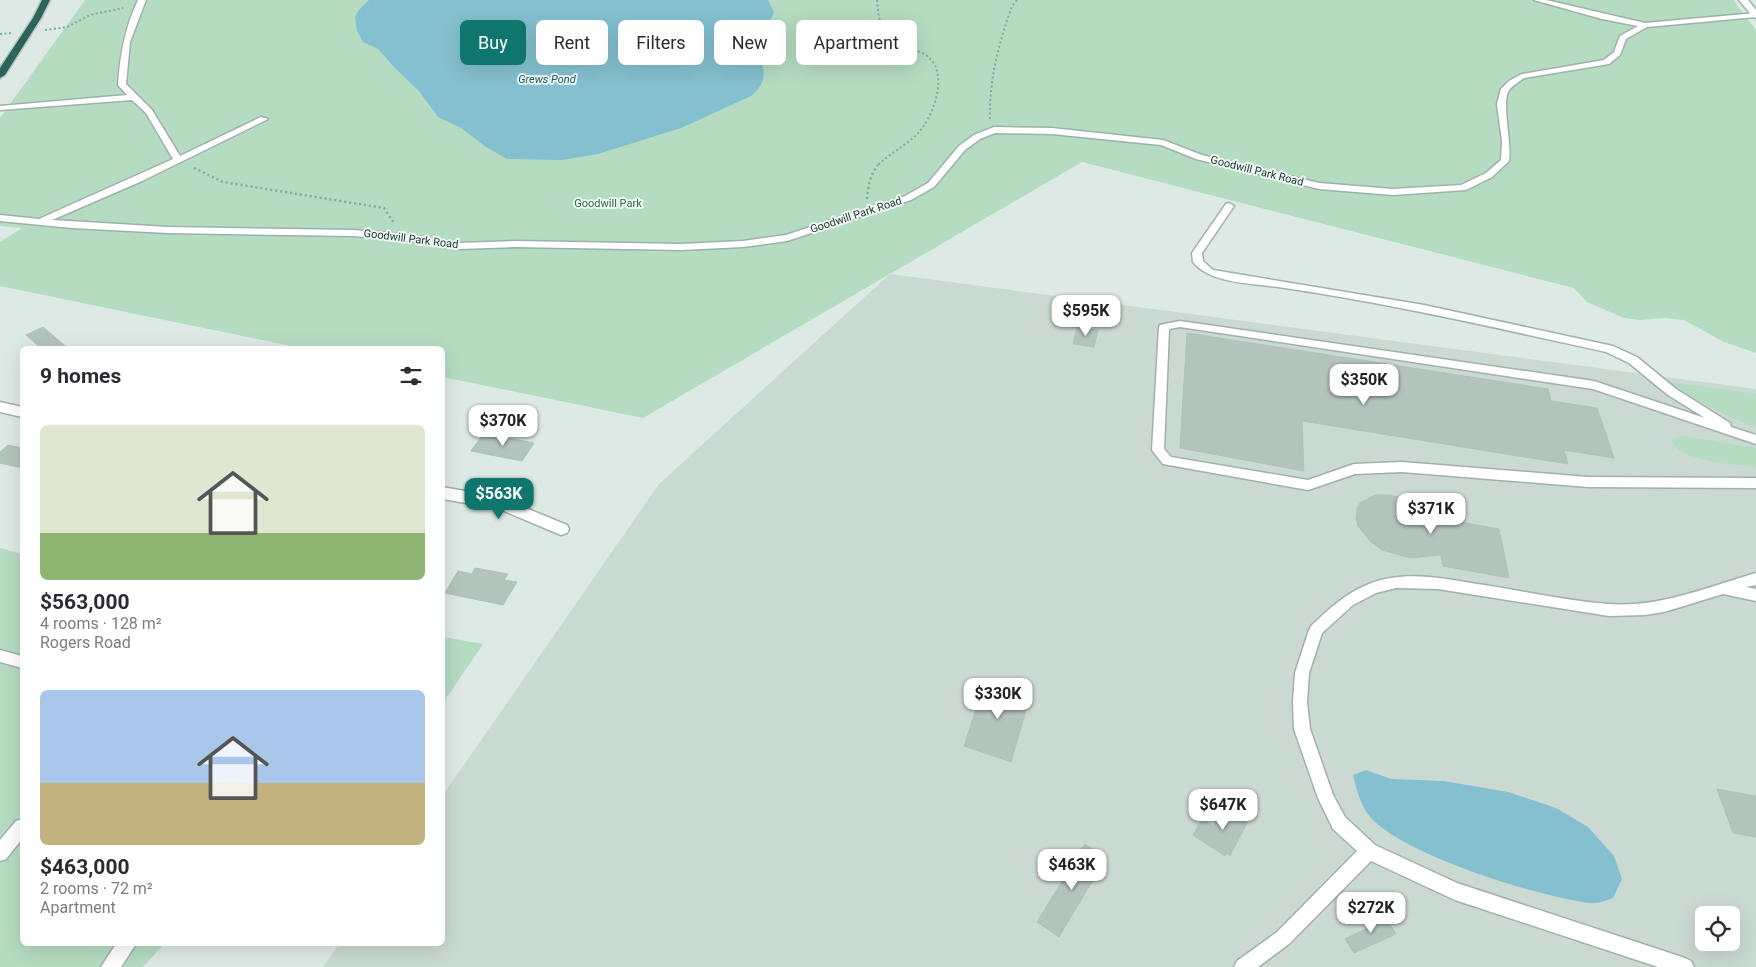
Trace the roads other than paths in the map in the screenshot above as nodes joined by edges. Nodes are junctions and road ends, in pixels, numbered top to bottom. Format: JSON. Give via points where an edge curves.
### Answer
{"nodes":[{"id":1,"x":46,"y":0,"type":"edge"},
{"id":2,"x":1538,"y":0,"type":"edge"},
{"id":3,"x":1743,"y":0,"type":"edge"},
{"id":4,"x":141,"y":3,"type":"edge"},
{"id":5,"x":1756,"y":15,"type":"edge"},
{"id":6,"x":1645,"y":25,"type":"junction"},
{"id":7,"x":4,"y":63,"type":"edge"},
{"id":8,"x":0,"y":74,"type":"edge"},
{"id":9,"x":133,"y":97,"type":"junction"},
{"id":10,"x":0,"y":108,"type":"edge"},
{"id":11,"x":264,"y":119,"type":"dead end"},
{"id":12,"x":178,"y":160,"type":"junction"},
{"id":13,"x":1229,"y":206,"type":"dead end"},
{"id":14,"x":0,"y":218,"type":"edge"},
{"id":15,"x":40,"y":222,"type":"junction"},
{"id":16,"x":0,"y":407,"type":"edge"},
{"id":17,"x":20,"y":412,"type":"edge"},
{"id":18,"x":1743,"y":436,"type":"junction"},
{"id":19,"x":1756,"y":440,"type":"edge"},
{"id":20,"x":1756,"y":483,"type":"edge"},
{"id":21,"x":445,"y":494,"type":"edge"},
{"id":22,"x":561,"y":528,"type":"dead end"},
{"id":23,"x":1756,"y":579,"type":"edge"},
{"id":24,"x":1721,"y":588,"type":"junction"},
{"id":25,"x":1756,"y":595,"type":"edge"},
{"id":26,"x":0,"y":656,"type":"edge"},
{"id":27,"x":20,"y":661,"type":"edge"},
{"id":28,"x":20,"y":829,"type":"edge"},
{"id":29,"x":1369,"y":850,"type":"junction"},
{"id":30,"x":0,"y":853,"type":"edge"},
{"id":31,"x":126,"y":946,"type":"edge"},
{"id":32,"x":110,"y":967,"type":"edge"},
{"id":33,"x":1242,"y":967,"type":"edge"},
{"id":34,"x":1685,"y":967,"type":"edge"}],
"edges":[{"from":1,"to":7,"type":"highway","via":[[28,32]]},
{"from":2,"to":6,"type":"lane"},
{"from":3,"to":5,"type":"street"},
{"from":4,"to":9,"type":"lane","via":[[124,48],[122,86]]},
{"from":5,"to":6,"type":"lane","name":"Goodwill Park Road"},
{"from":6,"to":15,"type":"lane","name":"Goodwill Park Road","via":[[1623,38],[1616,53],[1606,62],[1522,76],[1511,82],[1501,96],[1505,161],[1489,175],[1463,188],[1393,192],[1319,186],[1199,157],[1163,143],[1052,131],[994,130],[976,137],[962,148],[931,185],[908,198],[786,238],[734,244],[681,247],[459,246],[353,233],[168,230]]},
{"from":7,"to":8,"type":"highway"},
{"from":9,"to":10,"type":"lane"},
{"from":9,"to":12,"type":"lane","via":[[149,112]]},
{"from":11,"to":12,"type":"lane"},
{"from":12,"to":15,"type":"lane"},
{"from":13,"to":18,"type":"lane","via":[[1197,253],[1198,262],[1210,272],[1424,308],[1610,349],[1633,360],[1672,392]]},
{"from":14,"to":15,"type":"lane","name":"Goodwill Park Road"},
{"from":16,"to":17,"type":"street"},
{"from":18,"to":19,"type":"lane"},
{"from":18,"to":20,"type":"lane","via":[[1594,385],[1180,324],[1164,327],[1158,450],[1168,461],[1308,485],[1354,469],[1402,467],[1588,482]]},
{"from":21,"to":22,"type":"street","via":[[500,503]]},
{"from":23,"to":24,"type":"lane"},
{"from":24,"to":25,"type":"lane"},
{"from":24,"to":29,"type":"lane","via":[[1645,609],[1610,610],[1438,583],[1413,582],[1396,582],[1373,588],[1348,601],[1316,630],[1302,673],[1302,728],[1326,798],[1339,823]]},
{"from":26,"to":27,"type":"lane"},
{"from":28,"to":30,"type":"lane"},
{"from":29,"to":33,"type":"lane","via":[[1283,938]]},
{"from":29,"to":34,"type":"lane","via":[[1455,891]]},
{"from":31,"to":32,"type":"lane"}]}
